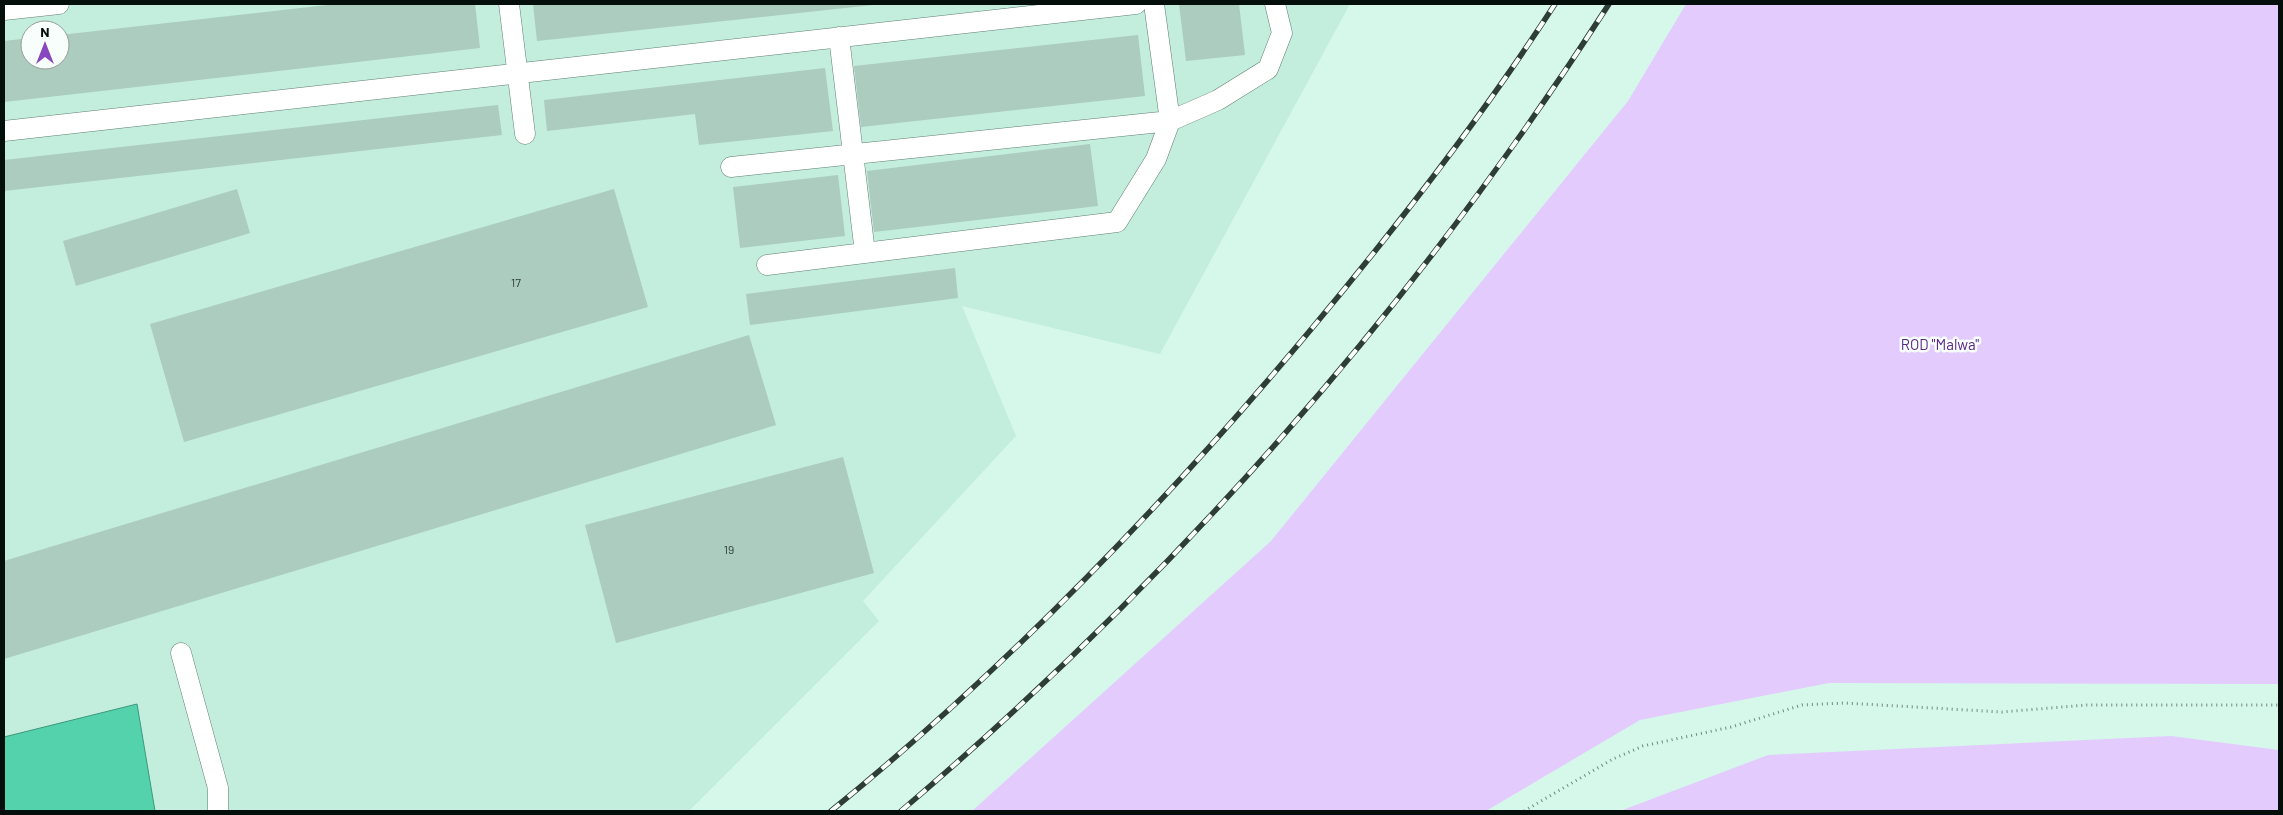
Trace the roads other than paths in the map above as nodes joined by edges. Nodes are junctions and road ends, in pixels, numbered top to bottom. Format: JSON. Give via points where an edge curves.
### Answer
{"nodes":[{"id":1,"x":59,"y":4,"type":"edge"},
{"id":2,"x":509,"y":4,"type":"edge"},
{"id":3,"x":1136,"y":4,"type":"edge"},
{"id":4,"x":1154,"y":4,"type":"edge"},
{"id":5,"x":1275,"y":4,"type":"edge"},
{"id":6,"x":4,"y":10,"type":"edge"},
{"id":7,"x":839,"y":37,"type":"junction"},
{"id":8,"x":518,"y":73,"type":"junction"},
{"id":9,"x":1170,"y":121,"type":"junction"},
{"id":10,"x":4,"y":131,"type":"edge"},
{"id":11,"x":524,"y":134,"type":"dead end"},
{"id":12,"x":852,"y":155,"type":"junction"},
{"id":13,"x":731,"y":167,"type":"dead end"},
{"id":14,"x":865,"y":253,"type":"junction"},
{"id":15,"x":767,"y":265,"type":"dead end"},
{"id":16,"x":181,"y":653,"type":"dead end"},
{"id":17,"x":218,"y":811,"type":"edge"}],
"edges":[{"from":1,"to":6,"type":"lane"},
{"from":2,"to":8,"type":"lane"},
{"from":3,"to":7,"type":"lane"},
{"from":4,"to":9,"type":"lane"},
{"from":5,"to":9,"type":"lane","via":[[1282,32],[1268,69],[1218,100]]},
{"from":7,"to":8,"type":"lane"},
{"from":7,"to":12,"type":"lane"},
{"from":8,"to":10,"type":"lane"},
{"from":8,"to":11,"type":"lane"},
{"from":9,"to":12,"type":"lane"},
{"from":9,"to":14,"type":"lane","via":[[1156,159],[1117,222]]},
{"from":12,"to":13,"type":"lane"},
{"from":12,"to":14,"type":"lane"},
{"from":14,"to":15,"type":"lane"},
{"from":16,"to":17,"type":"lane","via":[[218,788]]}]}
